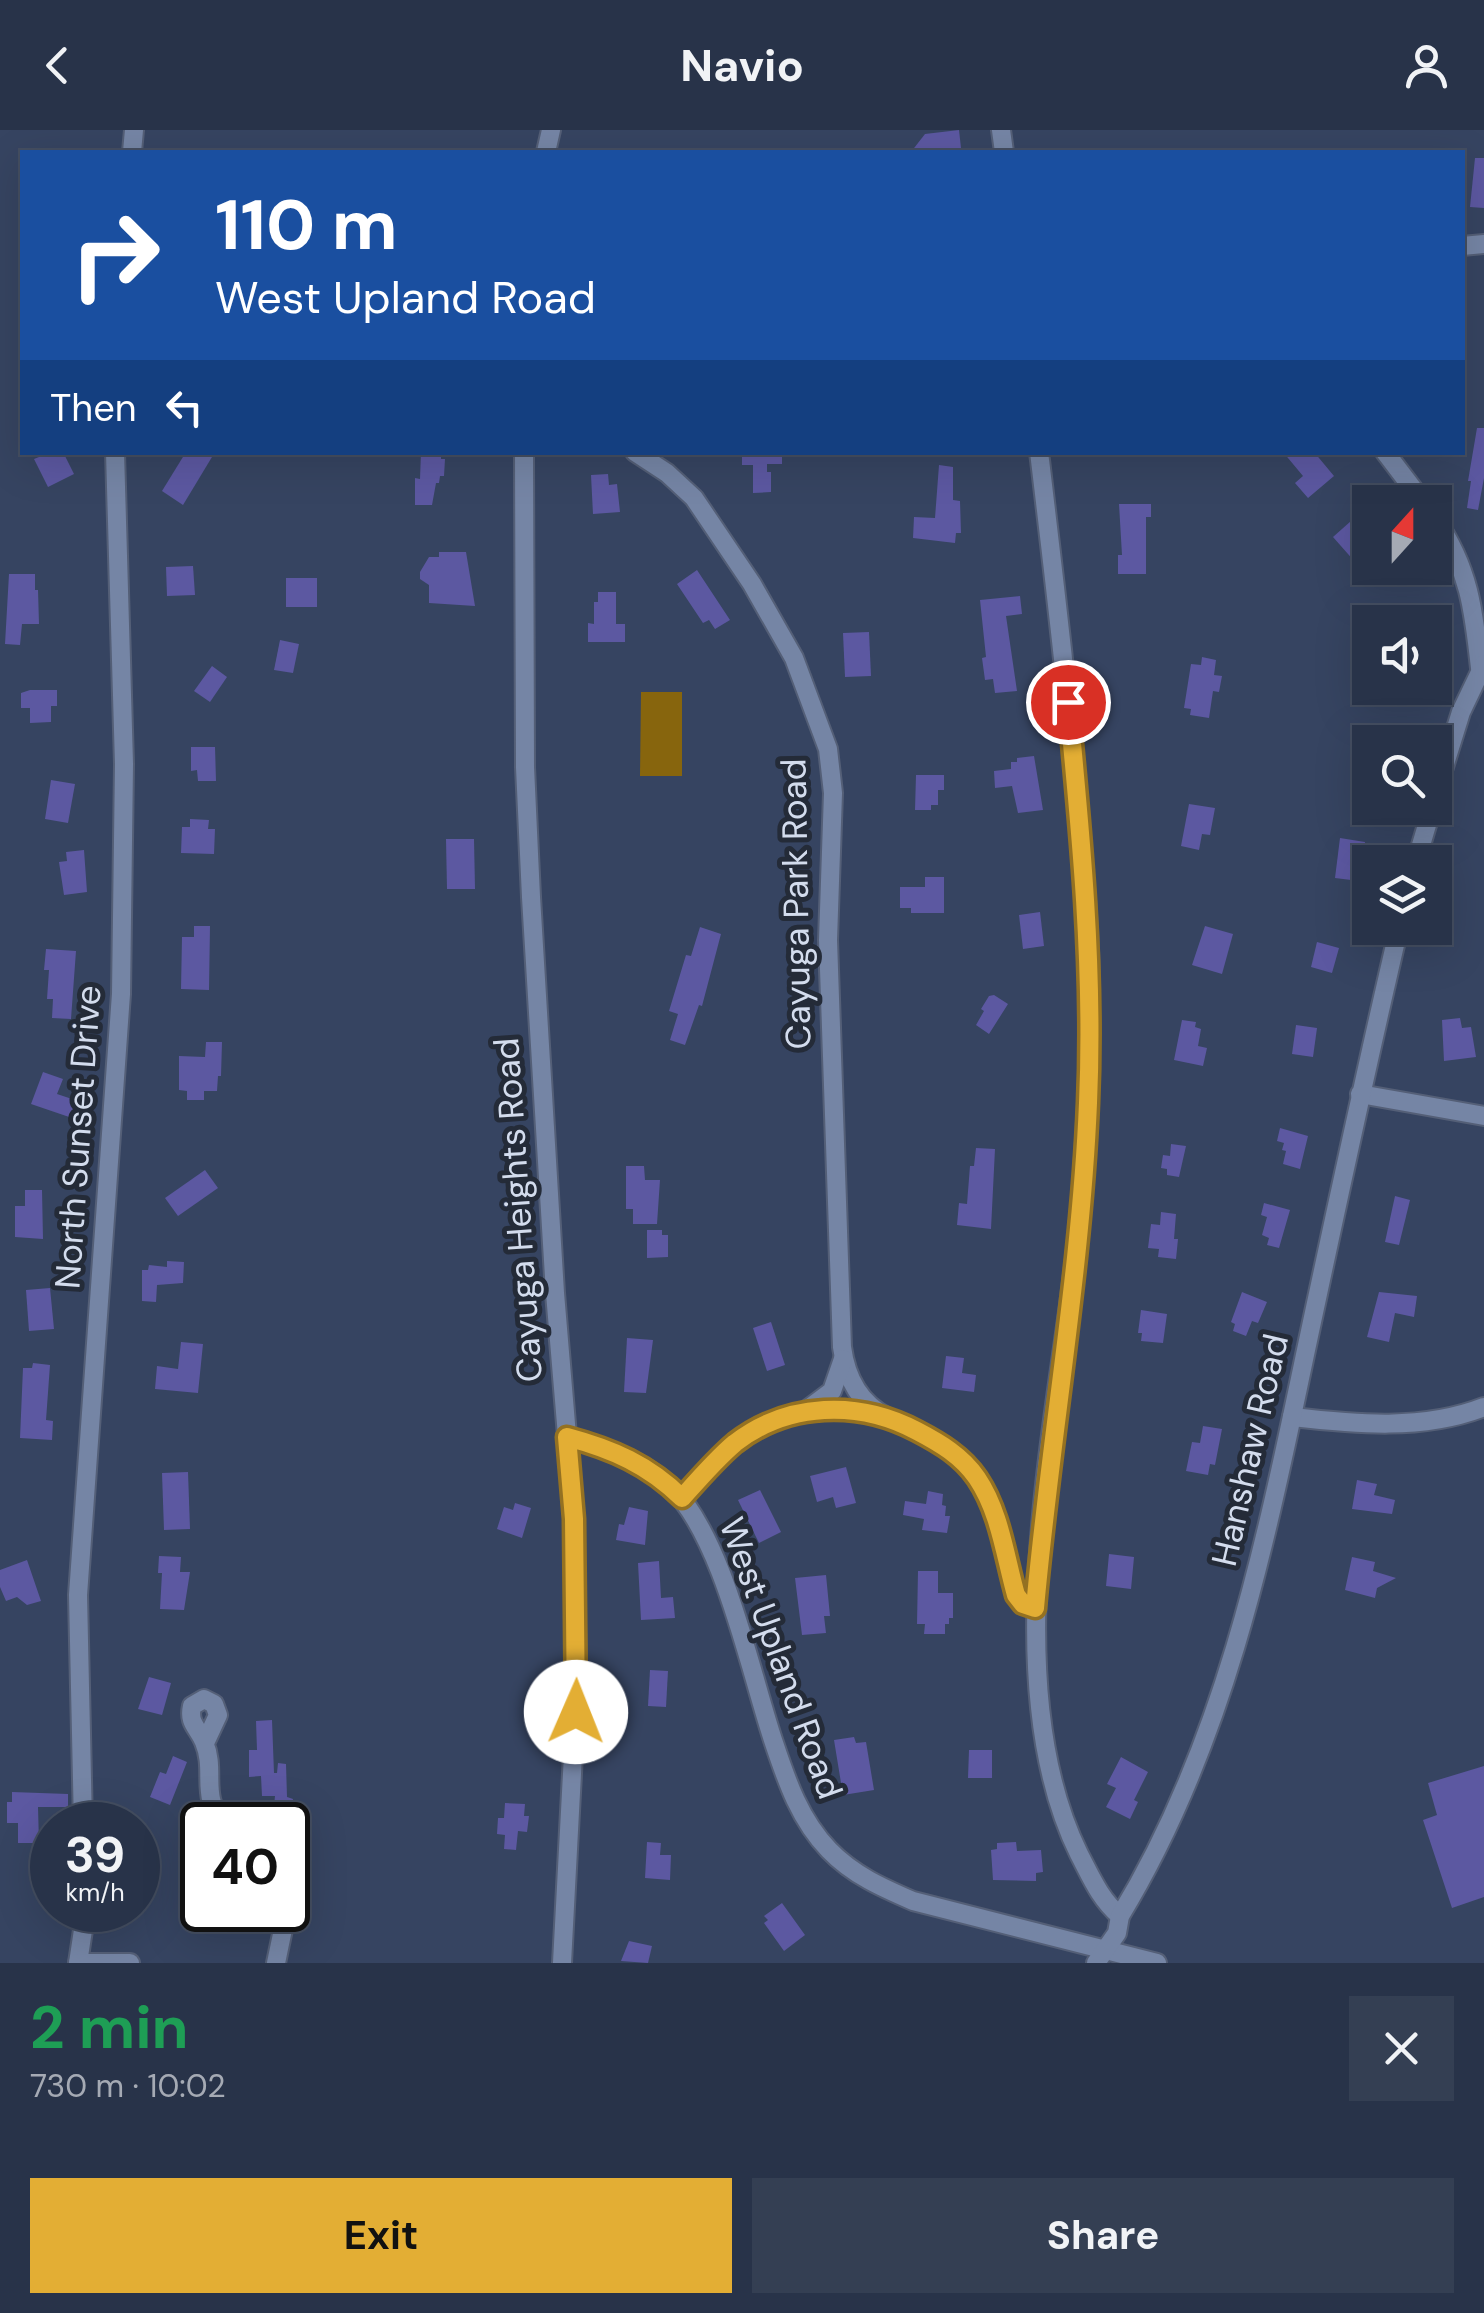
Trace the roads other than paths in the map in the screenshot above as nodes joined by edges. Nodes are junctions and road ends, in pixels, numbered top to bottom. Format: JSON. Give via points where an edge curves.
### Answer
{"nodes":[{"id":1,"x":115,"y":455,"type":"edge"},
{"id":2,"x":524,"y":455,"type":"edge"},
{"id":3,"x":640,"y":455,"type":"edge"},
{"id":4,"x":1039,"y":455,"type":"edge"},
{"id":5,"x":1387,"y":455,"type":"edge"},
{"id":6,"x":1410,"y":485,"type":"edge"},
{"id":7,"x":1452,"y":544,"type":"edge"},
{"id":8,"x":1484,"y":649,"type":"edge"},
{"id":9,"x":1482,"y":666,"type":"edge"},
{"id":10,"x":1452,"y":741,"type":"edge"},
{"id":11,"x":1395,"y":945,"type":"edge"},
{"id":12,"x":1360,"y":1094,"type":"junction"},
{"id":13,"x":1484,"y":1116,"type":"edge"},
{"id":14,"x":843,"y":1358,"type":"junction"},
{"id":15,"x":1484,"y":1407,"type":"edge"},
{"id":16,"x":808,"y":1410,"type":"junction"},
{"id":17,"x":886,"y":1417,"type":"junction"},
{"id":18,"x":1292,"y":1418,"type":"junction"},
{"id":19,"x":567,"y":1437,"type":"junction"},
{"id":20,"x":682,"y":1498,"type":"junction"},
{"id":21,"x":1035,"y":1608,"type":"junction"},
{"id":22,"x":205,"y":1742,"type":"dead end"},
{"id":23,"x":82,"y":1802,"type":"edge"},
{"id":24,"x":210,"y":1802,"type":"edge"},
{"id":25,"x":1120,"y":1916,"type":"junction"},
{"id":26,"x":83,"y":1932,"type":"edge"},
{"id":27,"x":282,"y":1932,"type":"edge"},
{"id":28,"x":1106,"y":1958,"type":"edge"},
{"id":29,"x":78,"y":1963,"type":"edge"},
{"id":30,"x":130,"y":1963,"type":"edge"},
{"id":31,"x":276,"y":1963,"type":"edge"},
{"id":32,"x":562,"y":1963,"type":"edge"},
{"id":33,"x":1158,"y":1963,"type":"edge"}],
"edges":[{"from":1,"to":23,"type":"street","name":"North Sunset Drive","via":[[124,764],[121,994],[78,1595]]},
{"from":2,"to":19,"type":"street","name":"Cayuga Heights Road","via":[[531,897]]},
{"from":3,"to":14,"type":"street","name":"Cayuga Park Road","via":[[694,498],[752,584],[794,658],[828,749]]},
{"from":4,"to":21,"type":"street","via":[[1065,662],[1090,992],[1079,1216]]},
{"from":5,"to":6,"type":"street"},
{"from":7,"to":9,"type":"street","via":[[1473,600]]},
{"from":8,"to":9,"type":"street"},
{"from":9,"to":10,"type":"street"},
{"from":11,"to":12,"type":"street","name":"Hanshaw Road"},
{"from":12,"to":13,"type":"street"},
{"from":12,"to":18,"type":"street","name":"Hanshaw Road"},
{"from":14,"to":16,"type":"street","via":[[832,1391]]},
{"from":14,"to":17,"type":"street","name":"Cayuga Park Road","via":[[853,1387]]},
{"from":15,"to":18,"type":"street","via":[[1411,1424]]},
{"from":16,"to":17,"type":"street"},
{"from":16,"to":20,"type":"street","via":[[735,1443]]},
{"from":17,"to":21,"type":"street","via":[[940,1442],[976,1477],[997,1519],[1016,1595]]},
{"from":18,"to":25,"type":"street","name":"Hanshaw Road","via":[[1214,1719]]},
{"from":19,"to":20,"type":"street","name":"West Upland Road","via":[[642,1465]]},
{"from":19,"to":32,"type":"street","name":"Cayuga Heights Road","via":[[577,1678]]},
{"from":20,"to":28,"type":"street","name":"West Upland Road","via":[[709,1542],[787,1783],[829,1850],[860,1875],[913,1901]]},
{"from":21,"to":25,"type":"street","via":[[1040,1698],[1059,1805],[1098,1892]]},
{"from":22,"to":24,"type":"street"},
{"from":25,"to":28,"type":"street","name":"Hanshaw Road"},
{"from":26,"to":29,"type":"street"},
{"from":27,"to":31,"type":"street"},
{"from":28,"to":33,"type":"street","name":"West Upland Road"},
{"from":29,"to":30,"type":"street"}]}
